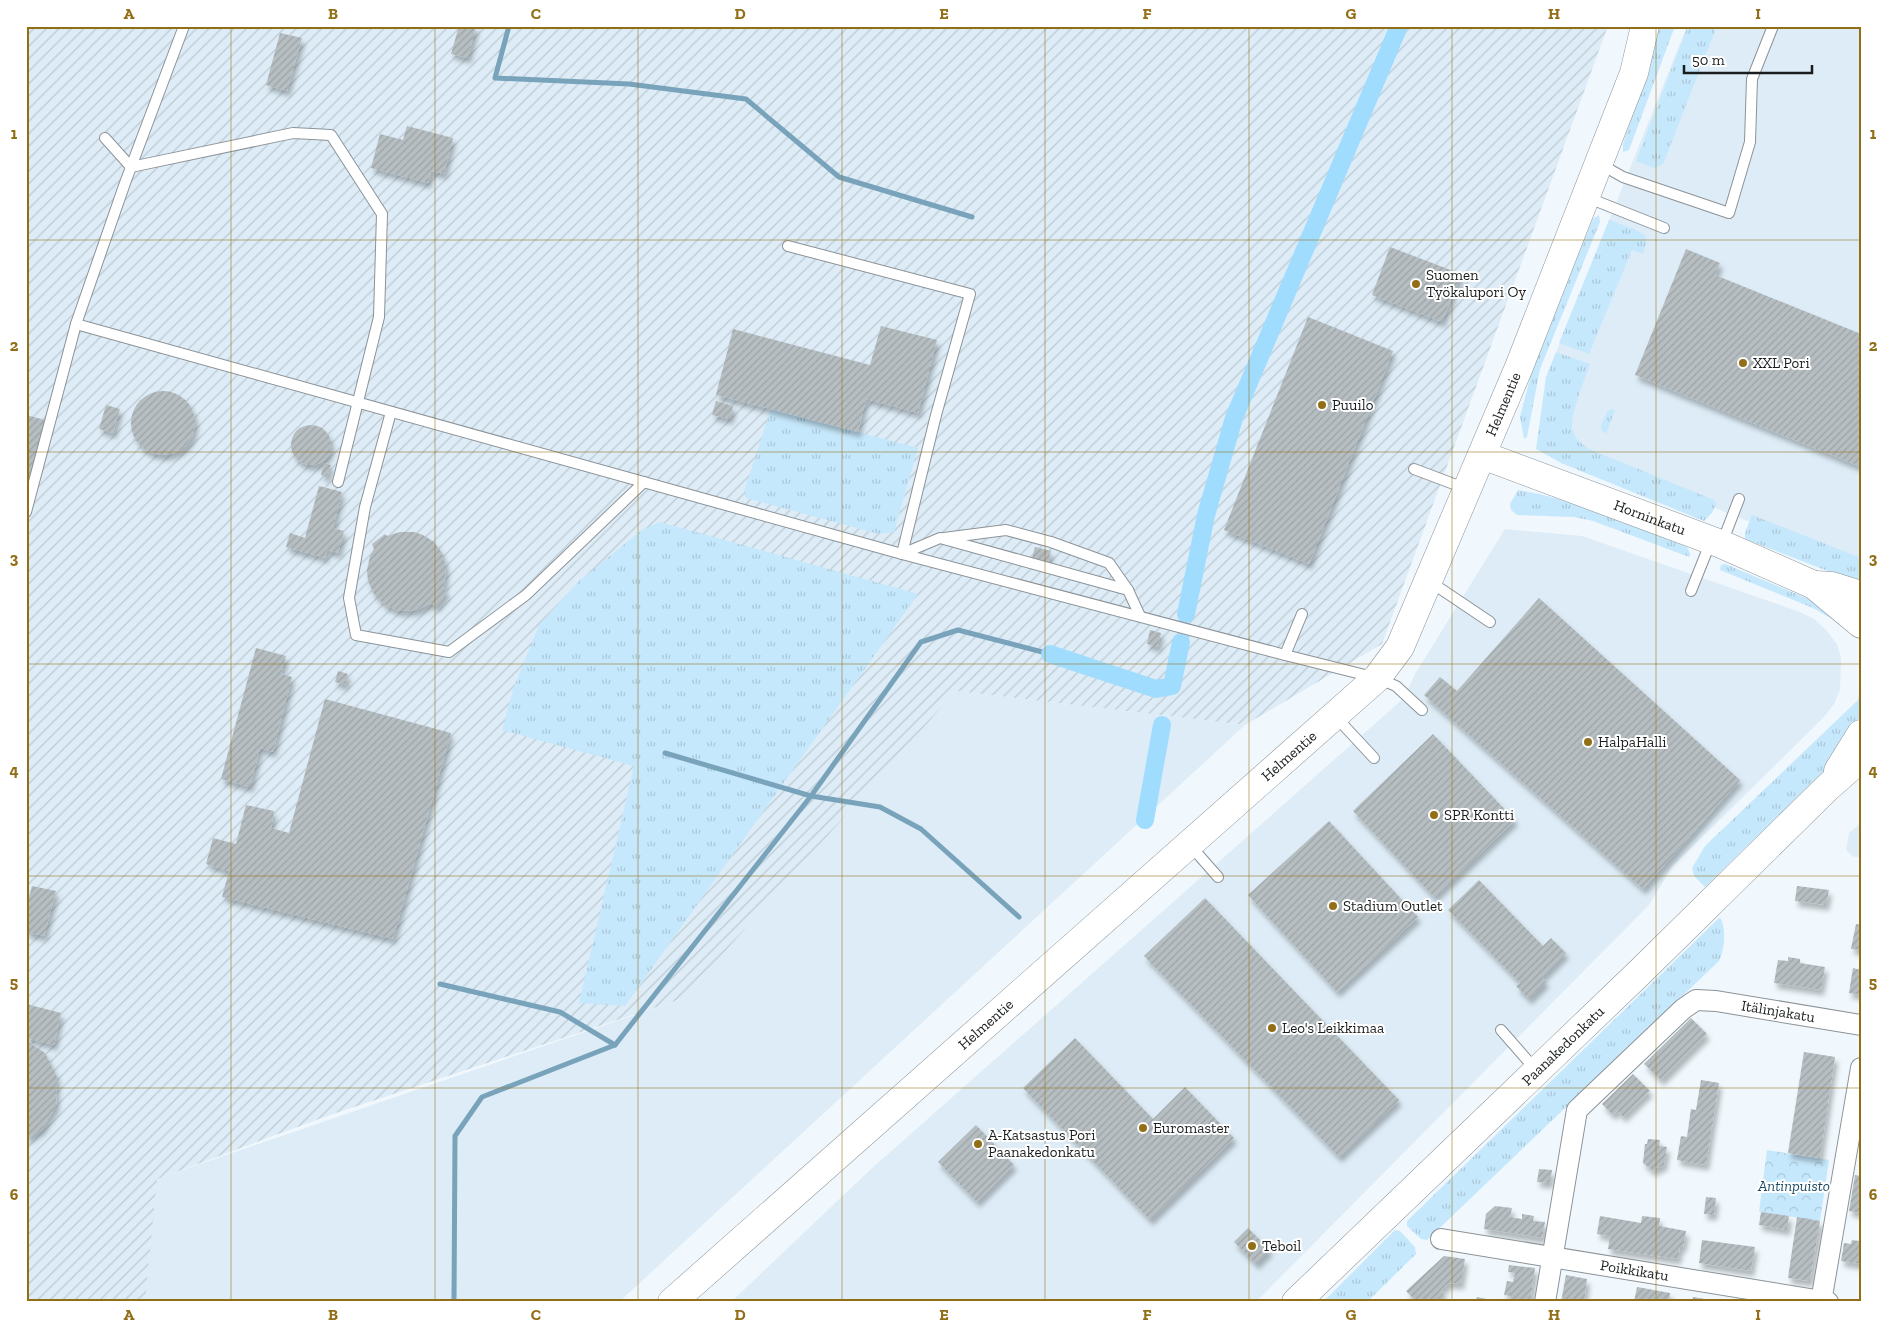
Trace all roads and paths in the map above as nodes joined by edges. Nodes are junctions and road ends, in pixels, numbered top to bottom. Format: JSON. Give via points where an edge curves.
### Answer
{"nodes":[{"id":1,"x":184,"y":26,"type":"edge"},
{"id":2,"x":1644,"y":26,"type":"edge"},
{"id":3,"x":1773,"y":26,"type":"edge"},
{"id":4,"x":105,"y":138,"type":"dead end"},
{"id":5,"x":1599,"y":164,"type":"junction"},
{"id":6,"x":131,"y":168,"type":"junction"},
{"id":7,"x":1585,"y":197,"type":"junction"},
{"id":8,"x":1664,"y":228,"type":"dead end"},
{"id":9,"x":788,"y":246,"type":"dead end"},
{"id":10,"x":76,"y":324,"type":"junction"},
{"id":11,"x":358,"y":402,"type":"junction"},
{"id":12,"x":391,"y":412,"type":"junction"},
{"id":13,"x":1482,"y":455,"type":"junction"},
{"id":14,"x":1414,"y":469,"type":"dead end"},
{"id":15,"x":338,"y":482,"type":"dead end"},
{"id":16,"x":644,"y":482,"type":"junction"},
{"id":17,"x":1468,"y":489,"type":"junction"},
{"id":18,"x":1739,"y":499,"type":"dead end"},
{"id":19,"x":26,"y":512,"type":"edge"},
{"id":20,"x":940,"y":538,"type":"junction"},
{"id":21,"x":1717,"y":542,"type":"junction"},
{"id":22,"x":902,"y":554,"type":"junction"},
{"id":23,"x":1428,"y":580,"type":"junction"},
{"id":24,"x":1814,"y":585,"type":"junction"},
{"id":25,"x":1128,"y":590,"type":"junction"},
{"id":26,"x":1691,"y":591,"type":"dead end"},
{"id":27,"x":1861,"y":595,"type":"edge"},
{"id":28,"x":1302,"y":614,"type":"dead end"},
{"id":29,"x":1140,"y":616,"type":"junction"},
{"id":30,"x":1490,"y":622,"type":"dead end"},
{"id":31,"x":1861,"y":624,"type":"edge"},
{"id":32,"x":1285,"y":655,"type":"junction"},
{"id":33,"x":1377,"y":678,"type":"junction"},
{"id":34,"x":1422,"y":710,"type":"dead end"},
{"id":35,"x":1334,"y":716,"type":"junction"},
{"id":36,"x":1861,"y":734,"type":"edge"},
{"id":37,"x":1374,"y":758,"type":"dead end"},
{"id":38,"x":1861,"y":758,"type":"edge"},
{"id":39,"x":1827,"y":788,"type":"junction"},
{"id":40,"x":1189,"y":844,"type":"junction"},
{"id":41,"x":1218,"y":877,"type":"dead end"},
{"id":42,"x":1861,"y":1026,"type":"edge"},
{"id":43,"x":1502,"y":1030,"type":"dead end"},
{"id":44,"x":1861,"y":1068,"type":"edge"},
{"id":45,"x":1537,"y":1071,"type":"junction"},
{"id":46,"x":1441,"y":1239,"type":"dead end"},
{"id":47,"x":1553,"y":1257,"type":"junction"},
{"id":48,"x":1823,"y":1301,"type":"edge"},
{"id":49,"x":672,"y":1302,"type":"edge"},
{"id":50,"x":1296,"y":1302,"type":"edge"},
{"id":51,"x":1545,"y":1302,"type":"edge"}],
"edges":[{"from":1,"to":6,"type":"lane"},
{"from":2,"to":5,"type":"street","name":"Helmentie","via":[[1634,73]]},
{"from":3,"to":5,"type":"lane","via":[[1752,79],[1750,142],[1729,213],[1623,177]]},
{"from":4,"to":6,"type":"lane"},
{"from":5,"to":7,"type":"street","name":"Helmentie"},
{"from":6,"to":10,"type":"lane"},
{"from":6,"to":11,"type":"lane","via":[[293,133],[331,135],[382,214],[379,317]]},
{"from":7,"to":8,"type":"lane"},
{"from":7,"to":13,"type":"street","name":"Helmentie"},
{"from":9,"to":22,"type":"lane","via":[[970,294]]},
{"from":10,"to":11,"type":"lane"},
{"from":10,"to":19,"type":"lane"},
{"from":11,"to":12,"type":"lane"},
{"from":11,"to":15,"type":"lane"},
{"from":12,"to":16,"type":"lane"},
{"from":12,"to":16,"type":"lane","via":[[365,507],[349,598],[356,635],[449,652],[526,595]]},
{"from":13,"to":17,"type":"street","name":"Helmentie"},
{"from":13,"to":21,"type":"street","name":"Horninkatu"},
{"from":14,"to":17,"type":"lane"},
{"from":16,"to":22,"type":"lane"},
{"from":17,"to":23,"type":"street","name":"Helmentie"},
{"from":18,"to":21,"type":"lane"},
{"from":20,"to":22,"type":"lane"},
{"from":20,"to":25,"type":"lane"},
{"from":20,"to":25,"type":"lane","via":[[1006,530],[1051,542],[1109,562]]},
{"from":21,"to":24,"type":"street","name":"Horninkatu"},
{"from":21,"to":26,"type":"lane"},
{"from":22,"to":29,"type":"lane"},
{"from":23,"to":30,"type":"lane"},
{"from":23,"to":33,"type":"street","name":"Helmentie","via":[[1400,647]]},
{"from":24,"to":27,"type":"street","name":"Horninkatu","via":[[1832,586]]},
{"from":24,"to":31,"type":"street","name":"Horninkatu"},
{"from":25,"to":29,"type":"lane"},
{"from":28,"to":32,"type":"lane"},
{"from":29,"to":32,"type":"lane"},
{"from":32,"to":33,"type":"lane"},
{"from":33,"to":34,"type":"lane","via":[[1396,686]]},
{"from":33,"to":35,"type":"street","name":"Helmentie"},
{"from":35,"to":37,"type":"lane"},
{"from":35,"to":40,"type":"street","name":"Helmentie"},
{"from":36,"to":39,"type":"street","name":"Paanakedonkatu"},
{"from":38,"to":39,"type":"street","name":"Paanakedonkatu"},
{"from":39,"to":45,"type":"street","name":"Paanakedonkatu"},
{"from":40,"to":41,"type":"lane"},
{"from":40,"to":49,"type":"street","name":"Helmentie"},
{"from":42,"to":47,"type":"street","name":"Itälinjakatu","via":[[1716,1001],[1696,1000],[1683,1009],[1577,1110]]},
{"from":43,"to":45,"type":"lane"},
{"from":44,"to":48,"type":"street"},
{"from":45,"to":50,"type":"street","name":"Paanakedonkatu"},
{"from":46,"to":47,"type":"street","name":"Poikkikatu"},
{"from":47,"to":48,"type":"street","name":"Poikkikatu"},
{"from":47,"to":51,"type":"street"}]}
